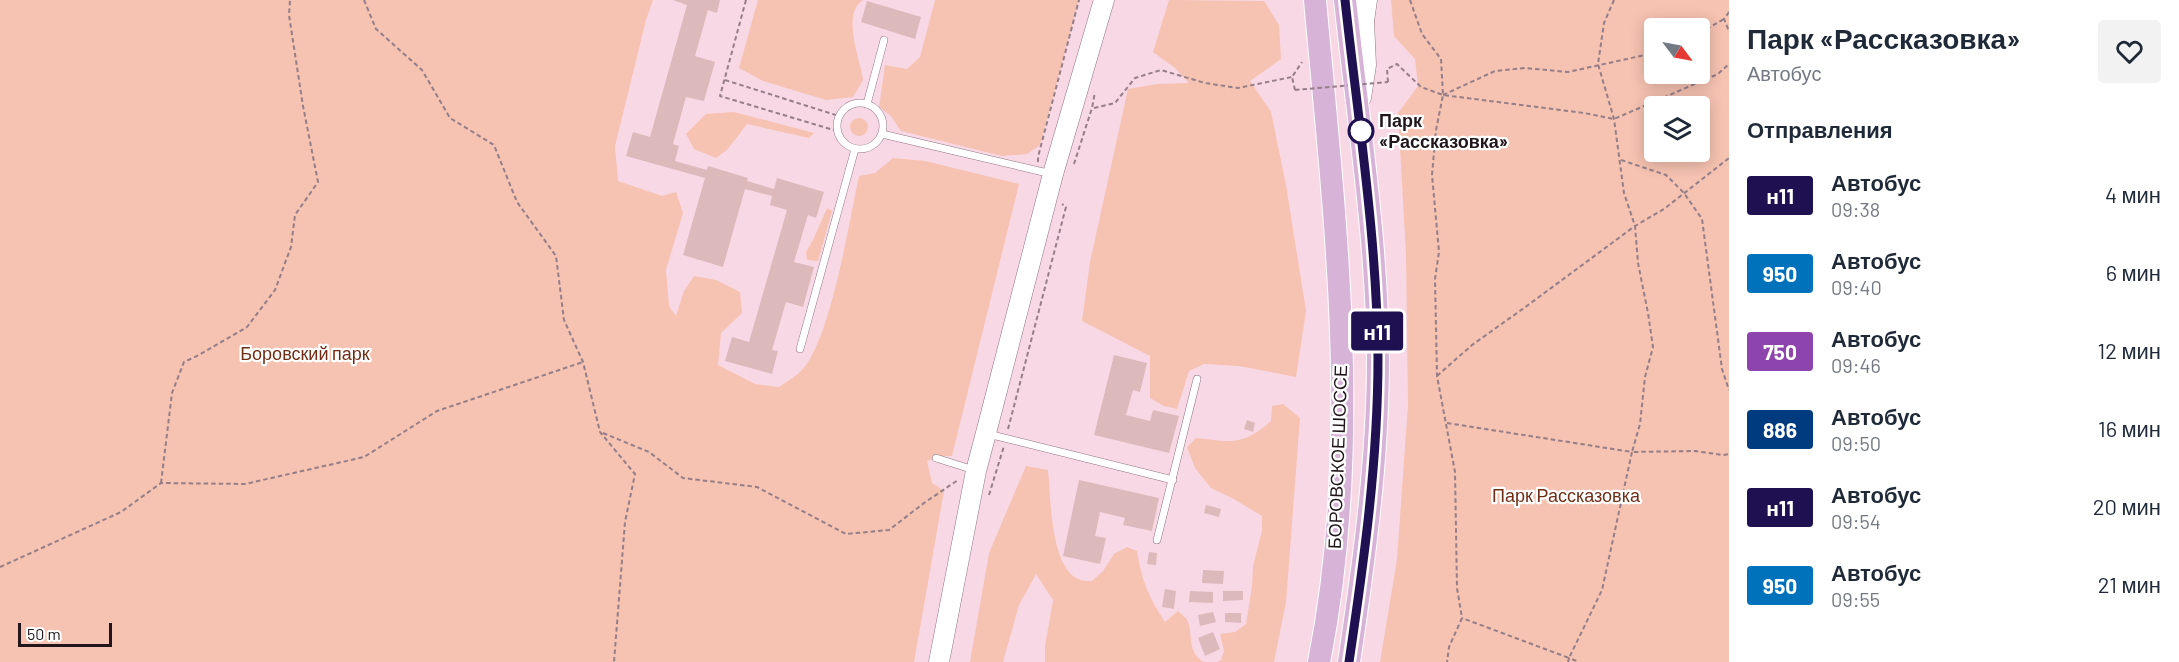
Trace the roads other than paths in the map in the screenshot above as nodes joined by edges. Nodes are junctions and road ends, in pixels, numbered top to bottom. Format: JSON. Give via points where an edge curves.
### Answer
{"nodes":[{"id":1,"x":1104,"y":0,"type":"edge"},
{"id":2,"x":1315,"y":0,"type":"edge"},
{"id":3,"x":1345,"y":0,"type":"edge"},
{"id":4,"x":1367,"y":0,"type":"edge"},
{"id":5,"x":884,"y":40,"type":"dead end"},
{"id":6,"x":867,"y":104,"type":"junction"},
{"id":7,"x":1359,"y":115,"type":"junction"},
{"id":8,"x":882,"y":134,"type":"junction"},
{"id":9,"x":855,"y":149,"type":"junction"},
{"id":10,"x":1053,"y":174,"type":"junction"},
{"id":11,"x":800,"y":349,"type":"dead end"},
{"id":12,"x":1197,"y":379,"type":"dead end"},
{"id":13,"x":986,"y":433,"type":"junction"},
{"id":14,"x":936,"y":458,"type":"dead end"},
{"id":15,"x":970,"y":474,"type":"junction"},
{"id":16,"x":1173,"y":480,"type":"junction"},
{"id":17,"x":1157,"y":540,"type":"dead end"},
{"id":18,"x":939,"y":662,"type":"edge"},
{"id":19,"x":1319,"y":662,"type":"edge"},
{"id":20,"x":1349,"y":662,"type":"edge"}],
"edges":[{"from":1,"to":10,"type":"street"},
{"from":2,"to":19,"type":"main road","name":"БОРОВСКОЕ ШОССЕ","via":[[1340,285],[1343,372],[1337,528]]},
{"from":3,"to":7,"type":"main road","name":"БОРОВСКОЕ ШОССЕ"},
{"from":4,"to":7,"type":"street","via":[[1366,65]]},
{"from":5,"to":6,"type":"lane"},
{"from":6,"to":8,"type":"lane","via":[[882,118]]},
{"from":6,"to":9,"type":"lane","via":[[850,105],[839,116],[837,130],[844,144]]},
{"from":7,"to":20,"type":"main road","name":"БОРОВСКОЕ ШОССЕ","via":[[1372,241],[1378,364],[1369,523]]},
{"from":8,"to":9,"type":"lane","via":[[873,146]]},
{"from":8,"to":10,"type":"lane"},
{"from":9,"to":11,"type":"lane"},
{"from":10,"to":13,"type":"street"},
{"from":12,"to":16,"type":"lane"},
{"from":13,"to":15,"type":"street"},
{"from":13,"to":16,"type":"lane"},
{"from":14,"to":15,"type":"lane"},
{"from":15,"to":18,"type":"street"},
{"from":16,"to":17,"type":"lane"}]}
